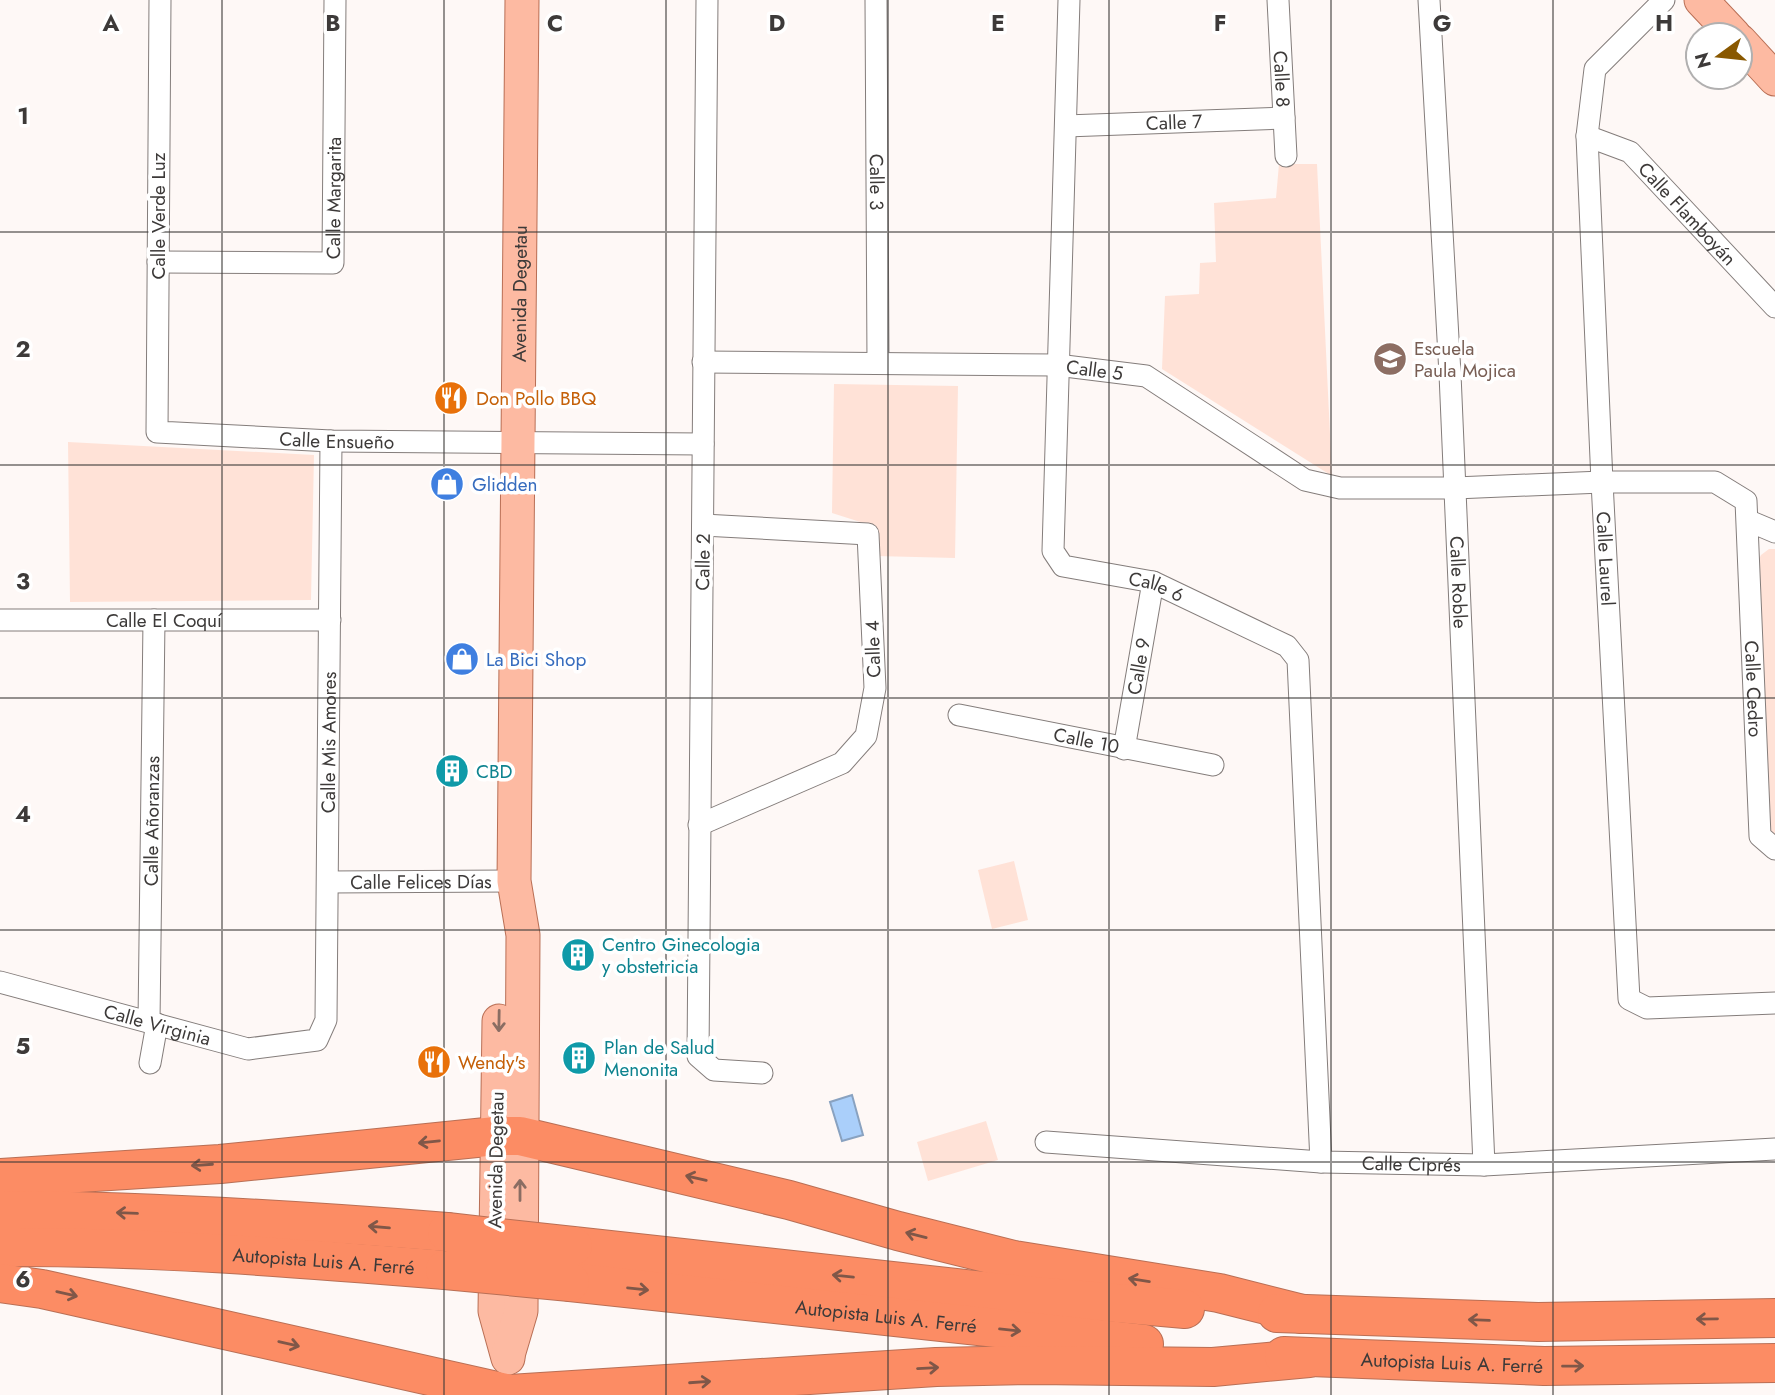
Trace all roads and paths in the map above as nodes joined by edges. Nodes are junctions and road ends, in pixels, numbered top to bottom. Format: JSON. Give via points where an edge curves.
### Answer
{"nodes":[{"id":1,"x":160,"y":0,"type":"edge"},
{"id":2,"x":335,"y":0,"type":"edge"},
{"id":3,"x":522,"y":0,"type":"edge"},
{"id":4,"x":707,"y":0,"type":"edge"},
{"id":5,"x":876,"y":0,"type":"edge"},
{"id":6,"x":1069,"y":0,"type":"edge"},
{"id":7,"x":1278,"y":0,"type":"edge"},
{"id":8,"x":1429,"y":0,"type":"edge"},
{"id":9,"x":1664,"y":0,"type":"edge"},
{"id":10,"x":1701,"y":0,"type":"edge"},
{"id":11,"x":1721,"y":21,"type":"edge"},
{"id":12,"x":1754,"y":56,"type":"edge"},
{"id":13,"x":1775,"y":79,"type":"edge"},
{"id":14,"x":1284,"y":118,"type":"junction"},
{"id":15,"x":1066,"y":126,"type":"junction"},
{"id":16,"x":1587,"y":136,"type":"junction"},
{"id":17,"x":1286,"y":156,"type":"dead end"},
{"id":18,"x":158,"y":262,"type":"junction"},
{"id":19,"x":1775,"y":307,"type":"edge"},
{"id":20,"x":703,"y":362,"type":"junction"},
{"id":21,"x":878,"y":363,"type":"junction"},
{"id":22,"x":1057,"y":365,"type":"junction"},
{"id":23,"x":157,"y":432,"type":"joint"},
{"id":24,"x":331,"y":441,"type":"junction"},
{"id":25,"x":518,"y":441,"type":"junction"},
{"id":26,"x":703,"y":444,"type":"junction"},
{"id":27,"x":1602,"y":482,"type":"junction"},
{"id":28,"x":1455,"y":488,"type":"junction"},
{"id":29,"x":1749,"y":521,"type":"junction"},
{"id":30,"x":703,"y":525,"type":"junction"},
{"id":31,"x":1775,"y":532,"type":"edge"},
{"id":32,"x":1153,"y":582,"type":"junction"},
{"id":33,"x":0,"y":620,"type":"edge"},
{"id":34,"x":154,"y":620,"type":"junction"},
{"id":35,"x":331,"y":620,"type":"junction"},
{"id":36,"x":959,"y":715,"type":"dead end"},
{"id":37,"x":1124,"y":749,"type":"junction"},
{"id":38,"x":1213,"y":765,"type":"dead end"},
{"id":39,"x":699,"y":825,"type":"junction"},
{"id":40,"x":1775,"y":849,"type":"edge"},
{"id":41,"x":514,"y":881,"type":"junction"},
{"id":42,"x":328,"y":882,"type":"junction"},
{"id":43,"x":0,"y":982,"type":"edge"},
{"id":44,"x":1775,"y":1003,"type":"edge"},
{"id":45,"x":153,"y":1023,"type":"junction"},
{"id":46,"x":317,"y":1040,"type":"joint"},
{"id":47,"x":150,"y":1063,"type":"dead end"},
{"id":48,"x":762,"y":1073,"type":"dead end"},
{"id":49,"x":508,"y":1136,"type":"junction"},
{"id":50,"x":1046,"y":1142,"type":"dead end"},
{"id":51,"x":1775,"y":1149,"type":"edge"},
{"id":52,"x":1321,"y":1162,"type":"junction"},
{"id":53,"x":1484,"y":1164,"type":"junction"},
{"id":54,"x":0,"y":1178,"type":"edge"},
{"id":55,"x":0,"y":1210,"type":"edge"},
{"id":56,"x":0,"y":1247,"type":"edge"},
{"id":57,"x":571,"y":1264,"type":"junction"},
{"id":58,"x":0,"y":1283,"type":"edge"},
{"id":59,"x":1302,"y":1314,"type":"junction"},
{"id":60,"x":1775,"y":1318,"type":"edge"},
{"id":61,"x":1309,"y":1358,"type":"junction"},
{"id":62,"x":1775,"y":1363,"type":"edge"},
{"id":63,"x":510,"y":1394,"type":"edge"}],
"edges":[{"from":1,"to":18,"type":"street","name":"Calle Verde Luz"},
{"from":2,"to":18,"type":"street","name":"Calle Margarita","via":[[333,263]]},
{"from":3,"to":25,"type":"main road","name":"Avenida Degetau"},
{"from":4,"to":20,"type":"street","name":"Calle 2"},
{"from":5,"to":21,"type":"street","name":"Calle 3"},
{"from":6,"to":15,"type":"street","name":"Calle 6"},
{"from":7,"to":14,"type":"street","name":"Calle 8"},
{"from":8,"to":28,"type":"street","name":"Calle Roble"},
{"from":9,"to":16,"type":"street","name":"Calle Laurel","via":[[1595,69]]},
{"from":10,"to":11,"type":"main road"},
{"from":12,"to":13,"type":"main road"},
{"from":14,"to":15,"type":"street","name":"Calle 7"},
{"from":14,"to":17,"type":"street","name":"Calle 8"},
{"from":15,"to":22,"type":"street","name":"Calle 6"},
{"from":16,"to":19,"type":"street","name":"Calle Flamboyán","via":[[1630,152]]},
{"from":16,"to":27,"type":"street","name":"Calle Laurel"},
{"from":18,"to":23,"type":"street","name":"Calle Verde Luz"},
{"from":20,"to":21,"type":"street","name":"Calle 5"},
{"from":20,"to":26,"type":"street","name":"Calle 2"},
{"from":21,"to":22,"type":"street","name":"Calle 5"},
{"from":22,"to":28,"type":"street","name":"Calle 5","via":[[1146,376],[1305,480],[1340,488]]},
{"from":22,"to":32,"type":"street","name":"Calle 6","via":[[1054,551],[1063,566]]},
{"from":23,"to":24,"type":"street","name":"Calle Ensueño"},
{"from":24,"to":25,"type":"street","name":"Calle Ensueño"},
{"from":24,"to":35,"type":"street","name":"Calle Mis Amores"},
{"from":25,"to":26,"type":"street","name":"Calle Ensueño"},
{"from":25,"to":41,"type":"main road","name":"Avenida Degetau"},
{"from":26,"to":30,"type":"street","name":"Calle 2"},
{"from":27,"to":28,"type":"street","name":"Calle Cedro"},
{"from":27,"to":29,"type":"street","name":"Calle Cedro","via":[[1714,482],[1746,501]]},
{"from":27,"to":44,"type":"street","name":"Calle Laurel","via":[[1629,999],[1647,1008]]},
{"from":28,"to":53,"type":"street","name":"Calle Roble"},
{"from":29,"to":31,"type":"street"},
{"from":29,"to":40,"type":"street","name":"Calle Cedro","via":[[1760,836]]},
{"from":30,"to":39,"type":"street","name":"Calle 2"},
{"from":30,"to":39,"type":"street","name":"Calle 4","via":[[868,534],[875,688],[866,736],[842,763]]},
{"from":32,"to":37,"type":"street","name":"Calle 9"},
{"from":32,"to":52,"type":"street","name":"Calle 6","via":[[1287,646],[1298,660]]},
{"from":33,"to":34,"type":"street","name":"Calle El Coquí"},
{"from":34,"to":35,"type":"street","name":"Calle El Coquí"},
{"from":34,"to":45,"type":"street","name":"Calle Añoranzas"},
{"from":35,"to":42,"type":"street","name":"Calle Mis Amores"},
{"from":36,"to":37,"type":"street","name":"Calle 10"},
{"from":37,"to":38,"type":"street","name":"Calle 10"},
{"from":39,"to":48,"type":"street","name":"Calle 2","via":[[698,1056],[714,1070]]},
{"from":41,"to":42,"type":"street","name":"Calle Felices Días"},
{"from":41,"to":49,"type":"main road","name":"Avenida Degetau","via":[[500,935]]},
{"from":42,"to":46,"type":"street","name":"Calle Mis Amores","via":[[327,1020]]},
{"from":43,"to":45,"type":"street","name":"Calle Virginia"},
{"from":45,"to":46,"type":"street","name":"Calle Virginia","via":[[248,1049]]},
{"from":45,"to":47,"type":"street","name":"Calle Añoranzas"},
{"from":49,"to":54,"type":"highway","one_way":true,"via":[[220,1164]]},
{"from":59,"to":49,"type":"highway","one_way":true,"via":[[1219,1293],[1014,1259],[789,1200]]},
{"from":49,"to":63,"type":"main road","name":"Avenida Degetau","via":[[495,1311],[508,1355]]},
{"from":50,"to":52,"type":"street","name":"Calle Ciprés"},
{"from":51,"to":53,"type":"street","name":"Calle Ciprés"},
{"from":52,"to":53,"type":"street","name":"Calle Ciprés"},
{"from":57,"to":55,"type":"highway","name":"Autopista Luis A. Ferré","one_way":true,"bridge":true,"via":[[447,1232],[322,1222]]},
{"from":56,"to":57,"type":"highway","name":"Autopista Luis A. Ferré","bridge":true,"via":[[238,1254],[444,1270]]},
{"from":59,"to":57,"type":"highway","name":"Autopista Luis A. Ferré","one_way":true,"via":[[1131,1306]]},
{"from":57,"to":61,"type":"highway","name":"Autopista Luis A. Ferré","one_way":true,"via":[[999,1329]]},
{"from":58,"to":63,"type":"highway","one_way":true},
{"from":60,"to":59,"type":"highway","name":"Autopista Luis A. Ferré","one_way":true,"via":[[1538,1322]]},
{"from":61,"to":62,"type":"highway","name":"Autopista Luis A. Ferré","one_way":true,"via":[[1544,1366]]},
{"from":63,"to":61,"type":"highway","one_way":true,"via":[[936,1367],[1213,1367]]}]}
